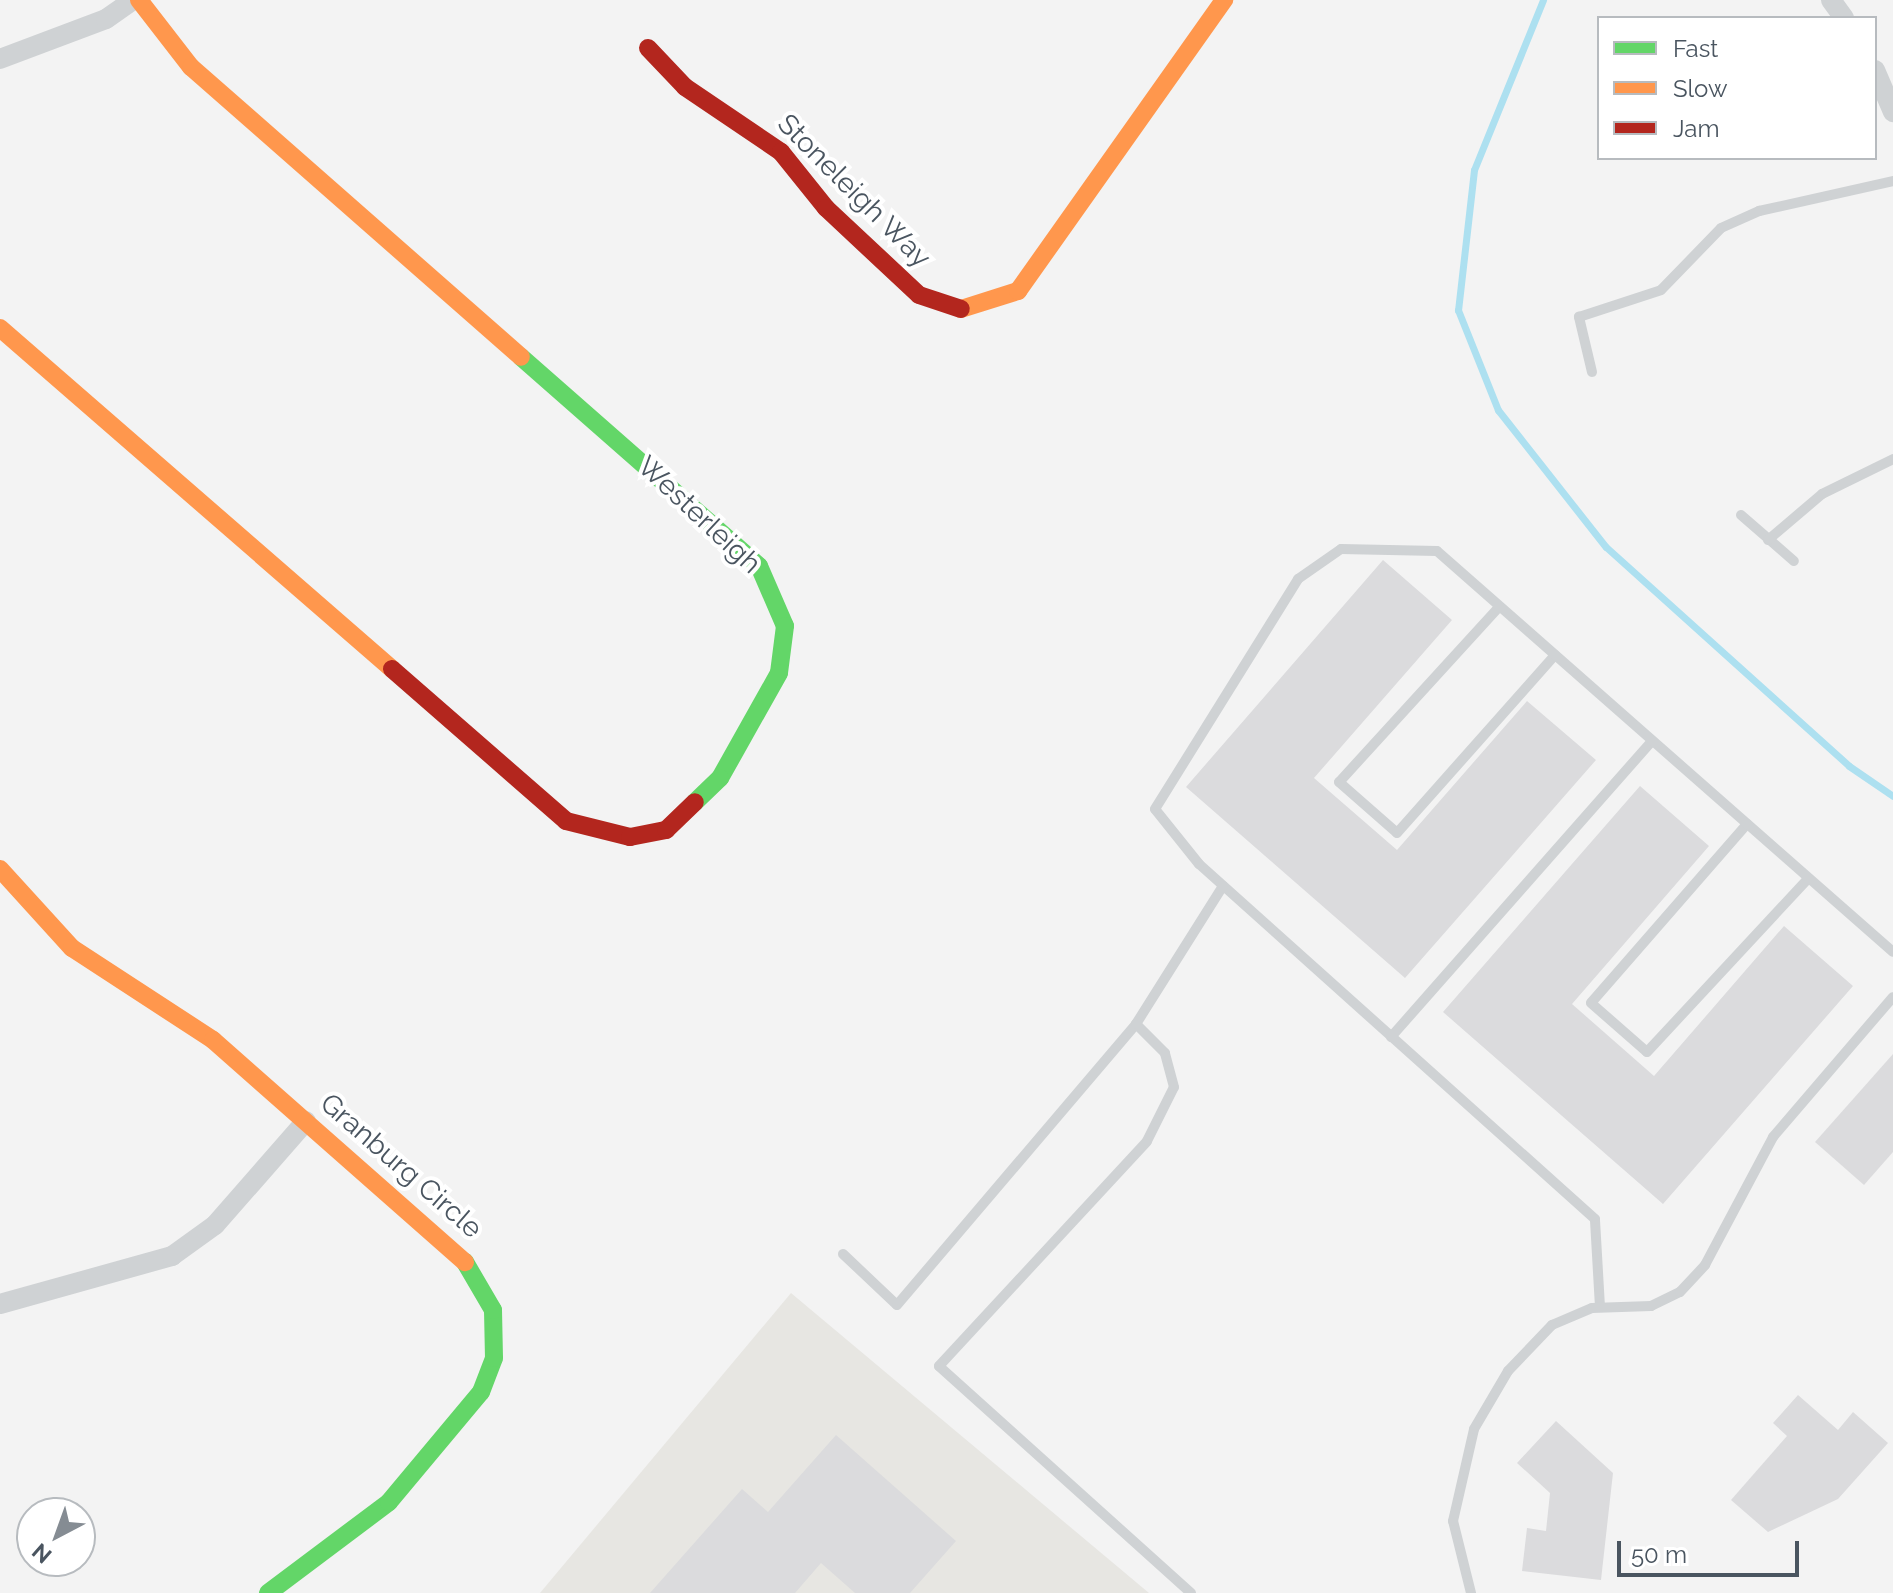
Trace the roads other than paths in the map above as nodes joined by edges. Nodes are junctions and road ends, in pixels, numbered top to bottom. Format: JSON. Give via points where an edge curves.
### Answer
{"nodes":[{"id":1,"x":136,"y":0,"type":"edge"},
{"id":2,"x":1224,"y":0,"type":"edge"},
{"id":3,"x":648,"y":48,"type":"dead end"},
{"id":4,"x":0,"y":59,"type":"edge"},
{"id":5,"x":1877,"y":75,"type":"edge"},
{"id":6,"x":1893,"y":112,"type":"edge"},
{"id":7,"x":1893,"y":181,"type":"edge"},
{"id":8,"x":0,"y":328,"type":"edge"},
{"id":9,"x":1592,"y":372,"type":"dead end"},
{"id":10,"x":1893,"y":459,"type":"edge"},
{"id":11,"x":1741,"y":515,"type":"dead end"},
{"id":12,"x":1768,"y":540,"type":"junction"},
{"id":13,"x":1794,"y":561,"type":"dead end"},
{"id":14,"x":1499,"y":607,"type":"junction"},
{"id":15,"x":1555,"y":655,"type":"junction"},
{"id":16,"x":1652,"y":741,"type":"junction"},
{"id":17,"x":1747,"y":824,"type":"junction"},
{"id":18,"x":0,"y":869,"type":"edge"},
{"id":19,"x":1808,"y":879,"type":"junction"},
{"id":20,"x":1223,"y":886,"type":"junction"},
{"id":21,"x":1893,"y":952,"type":"edge"},
{"id":22,"x":1893,"y":997,"type":"edge"},
{"id":23,"x":1136,"y":1024,"type":"junction"},
{"id":24,"x":1391,"y":1037,"type":"junction"},
{"id":25,"x":306,"y":1121,"type":"junction"},
{"id":26,"x":843,"y":1254,"type":"dead end"},
{"id":27,"x":0,"y":1304,"type":"edge"},
{"id":28,"x":1600,"y":1307,"type":"junction"},
{"id":29,"x":268,"y":1593,"type":"edge"},
{"id":30,"x":1191,"y":1593,"type":"edge"},
{"id":31,"x":1471,"y":1593,"type":"edge"}],
"edges":[{"from":1,"to":4,"type":"street","name":"Westerleigh","via":[[106,19]]},
{"from":1,"to":8,"type":"street","name":"Westerleigh","via":[[191,67],[759,566],[785,626],[779,673],[720,778],[666,830],[630,837],[566,821]]},
{"from":2,"to":3,"type":"street","name":"Stoneleigh Way","via":[[1018,291],[969,312],[919,295],[826,208],[781,152],[724,107],[685,87]]},
{"from":5,"to":6,"type":"street"},
{"from":7,"to":9,"type":"lane","via":[[1759,211],[1721,228],[1661,290],[1579,317]]},
{"from":10,"to":12,"type":"lane","via":[[1822,494]]},
{"from":11,"to":12,"type":"lane"},
{"from":12,"to":13,"type":"lane"},
{"from":14,"to":15,"type":"lane"},
{"from":14,"to":15,"type":"lane","via":[[1339,782],[1397,833]]},
{"from":14,"to":20,"type":"lane","via":[[1437,551],[1341,549],[1298,579],[1155,809]]},
{"from":15,"to":16,"type":"lane"},
{"from":16,"to":17,"type":"lane"},
{"from":16,"to":24,"type":"lane"},
{"from":17,"to":19,"type":"lane"},
{"from":17,"to":19,"type":"lane","via":[[1591,1003],[1647,1052]]},
{"from":18,"to":25,"type":"street","name":"Granburg Circle","via":[[72,948],[185,1018]]},
{"from":19,"to":21,"type":"lane"},
{"from":20,"to":23,"type":"lane"},
{"from":20,"to":24,"type":"lane"},
{"from":22,"to":28,"type":"lane","via":[[1773,1137],[1705,1265],[1680,1292],[1651,1306]]},
{"from":23,"to":26,"type":"lane","via":[[897,1305]]},
{"from":23,"to":30,"type":"lane","via":[[1165,1053],[1174,1087],[1147,1141],[939,1366]]},
{"from":24,"to":28,"type":"lane","via":[[1595,1219]]},
{"from":25,"to":27,"type":"street","via":[[215,1225],[172,1256]]},
{"from":25,"to":29,"type":"street","name":"Granburg Circle","via":[[472,1266],[493,1310],[494,1358],[481,1392],[389,1502]]},
{"from":28,"to":31,"type":"lane","via":[[1552,1325],[1508,1371],[1474,1429],[1453,1521]]}]}
